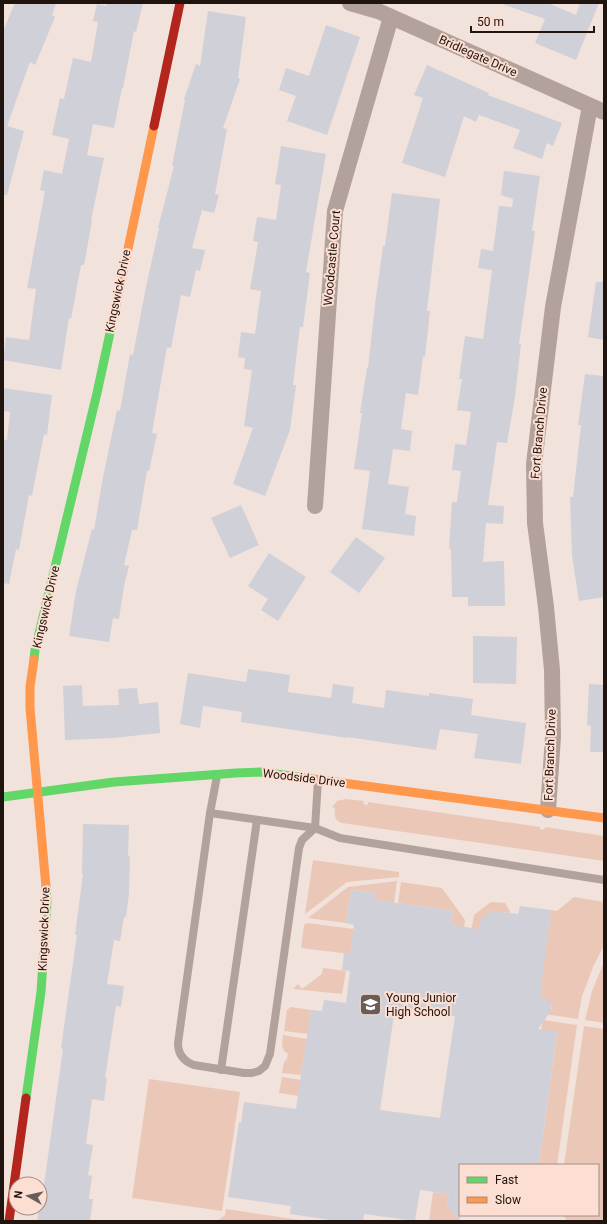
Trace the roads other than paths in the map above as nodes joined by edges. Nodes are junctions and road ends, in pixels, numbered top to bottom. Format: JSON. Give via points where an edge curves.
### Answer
{"nodes":[{"id":1,"x":180,"y":3,"type":"edge"},
{"id":2,"x":350,"y":3,"type":"edge"},
{"id":3,"x":391,"y":17,"type":"junction"},
{"id":4,"x":597,"y":109,"type":"edge"},
{"id":5,"x":314,"y":506,"type":"dead end"},
{"id":6,"x":218,"y":774,"type":"junction"},
{"id":7,"x":318,"y":780,"type":"junction"},
{"id":8,"x":37,"y":792,"type":"junction"},
{"id":9,"x":3,"y":797,"type":"edge"},
{"id":10,"x":548,"y":810,"type":"junction"},
{"id":11,"x":210,"y":813,"type":"junction"},
{"id":12,"x":604,"y":818,"type":"edge"},
{"id":13,"x":257,"y":820,"type":"junction"},
{"id":14,"x":315,"y":828,"type":"junction"},
{"id":15,"x":604,"y":880,"type":"edge"},
{"id":16,"x":221,"y":1070,"type":"junction"},
{"id":17,"x":9,"y":1221,"type":"edge"}],
"edges":[{"from":1,"to":8,"type":"street","name":"Kingswick Drive","via":[[97,393],[35,650],[30,708]]},
{"from":2,"to":3,"type":"street","name":"Bridlegate Drive"},
{"from":3,"to":4,"type":"street","name":"Bridlegate Drive"},
{"from":3,"to":5,"type":"street","name":"Woodcastle Court","via":[[335,211]]},
{"from":4,"to":10,"type":"street","name":"Fort Branch Drive","via":[[553,307],[534,464],[535,523],[552,670],[553,737]]},
{"from":6,"to":7,"type":"street","name":"Woodside Drive","via":[[262,772]]},
{"from":6,"to":8,"type":"street","name":"Woodside Drive","via":[[114,782]]},
{"from":6,"to":11,"type":"lane"},
{"from":7,"to":10,"type":"street","name":"Woodside Drive"},
{"from":7,"to":14,"type":"lane"},
{"from":8,"to":9,"type":"street","name":"Woodside Drive"},
{"from":8,"to":17,"type":"street","name":"Kingswick Drive","via":[[47,902],[41,992]]},
{"from":10,"to":12,"type":"street","name":"Woodside Drive"},
{"from":11,"to":13,"type":"lane"},
{"from":11,"to":16,"type":"lane","via":[[178,1043],[180,1055],[187,1063]]},
{"from":13,"to":14,"type":"lane"},
{"from":13,"to":16,"type":"lane"},
{"from":14,"to":15,"type":"lane","via":[[340,838]]},
{"from":14,"to":16,"type":"lane","via":[[302,840],[299,848],[269,1058],[262,1068],[252,1073]]}]}
